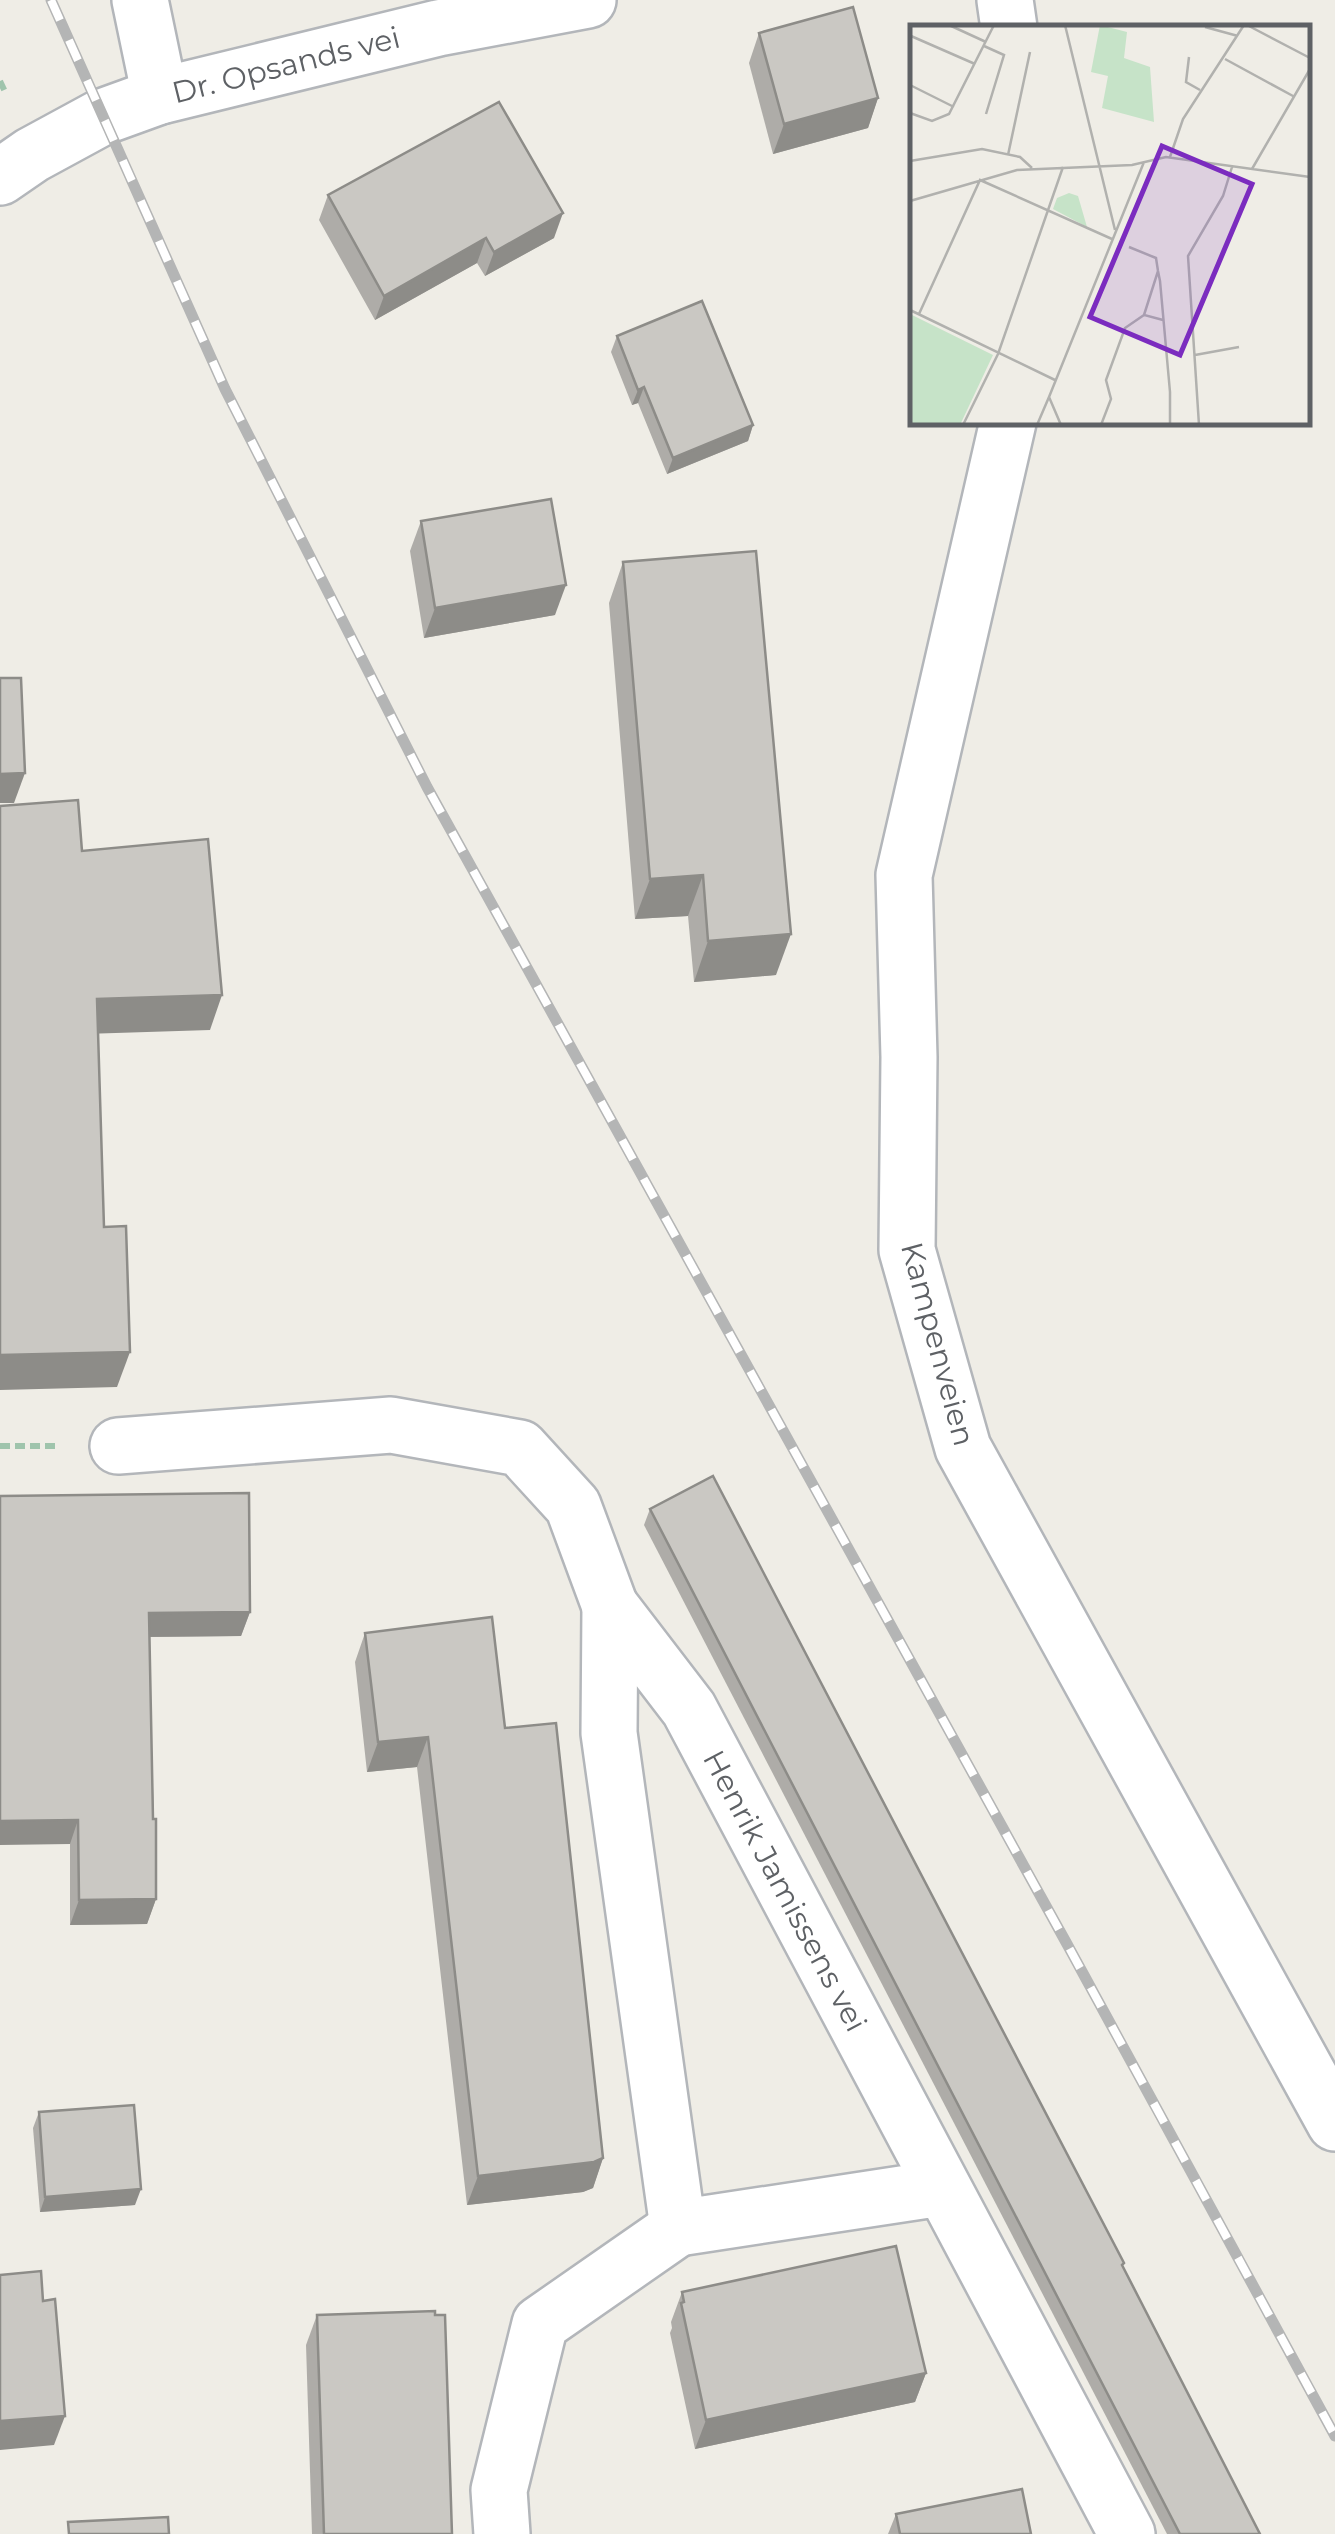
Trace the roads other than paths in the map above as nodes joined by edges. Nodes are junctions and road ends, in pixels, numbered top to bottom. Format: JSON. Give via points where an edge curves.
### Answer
{"nodes":[{"id":1,"x":140,"y":0,"type":"edge"},
{"id":2,"x":588,"y":0,"type":"edge"},
{"id":3,"x":1005,"y":0,"type":"edge"},
{"id":4,"x":1008,"y":25,"type":"edge"},
{"id":5,"x":160,"y":96,"type":"junction"},
{"id":6,"x":0,"y":177,"type":"edge"},
{"id":7,"x":1007,"y":425,"type":"edge"},
{"id":8,"x":118,"y":1446,"type":"dead end"},
{"id":9,"x":610,"y":1606,"type":"junction"},
{"id":10,"x":1335,"y":2123,"type":"edge"},
{"id":11,"x":941,"y":2188,"type":"junction"},
{"id":12,"x":678,"y":2228,"type":"junction"},
{"id":13,"x":502,"y":2534,"type":"edge"},
{"id":14,"x":1126,"y":2534,"type":"edge"}],
"edges":[{"from":1,"to":5,"type":"street"},
{"from":2,"to":5,"type":"street","name":"Dr. Opsands vei","via":[[438,28]]},
{"from":3,"to":4,"type":"street"},
{"from":5,"to":6,"type":"street","name":"Dr. Opsands vei","via":[[102,118]]},
{"from":7,"to":10,"type":"street","name":"Kampenveien","via":[[904,876],[907,1250],[963,1448]]},
{"from":8,"to":9,"type":"street","name":"Henrik Jamissens vei","via":[[391,1425],[520,1448],[573,1506]]},
{"from":9,"to":11,"type":"street","name":"Henrik Jamissens vei","via":[[689,1710]]},
{"from":9,"to":12,"type":"street","name":"Henrik Jamissens vei","via":[[609,1733]]},
{"from":11,"to":12,"type":"street"},
{"from":11,"to":14,"type":"street","name":"Henrik Jamissens vei"},
{"from":12,"to":13,"type":"street","via":[[540,2324],[500,2490]]}]}
